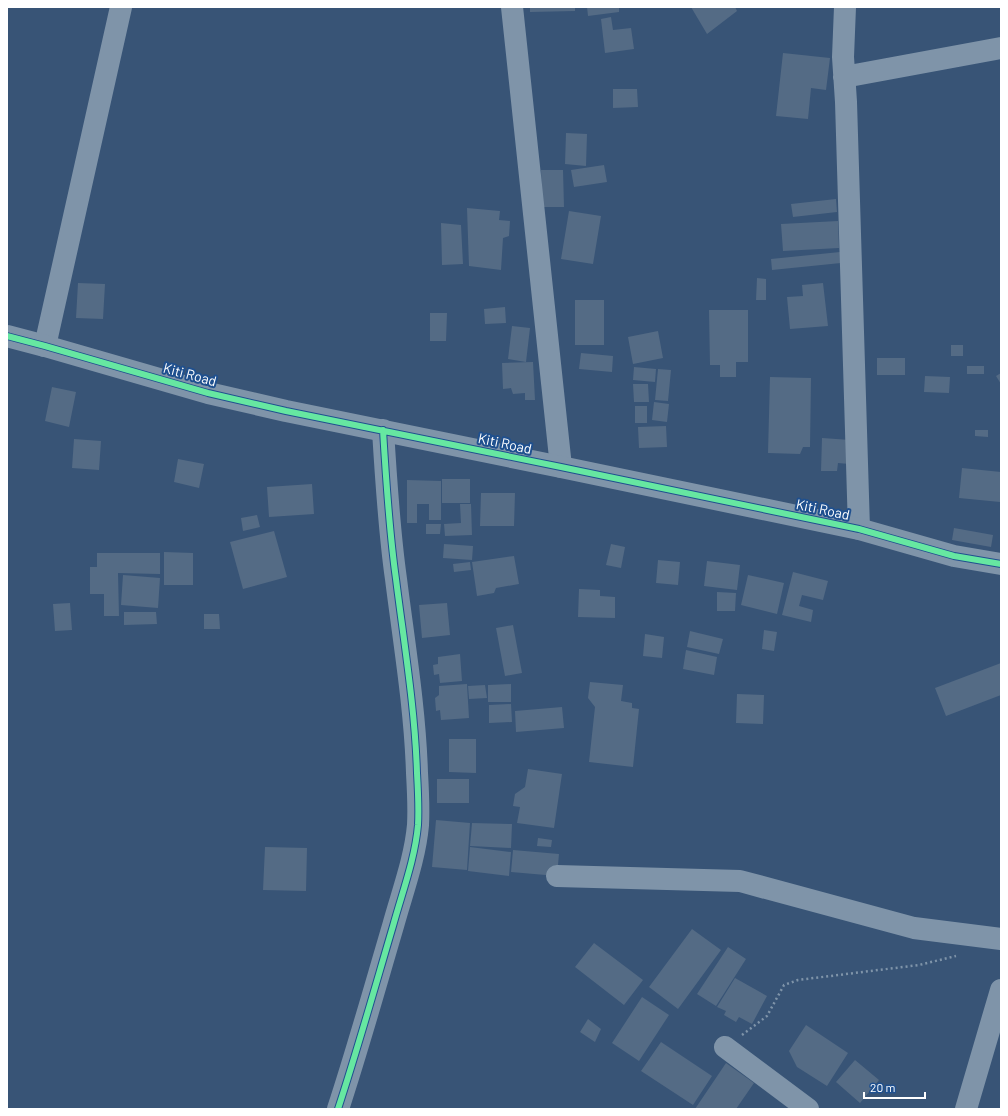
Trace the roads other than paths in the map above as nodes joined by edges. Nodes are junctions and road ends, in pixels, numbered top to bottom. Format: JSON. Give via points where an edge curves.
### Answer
{"nodes":[{"id":1,"x":121,"y":7,"type":"edge"},
{"id":2,"x":512,"y":7,"type":"edge"},
{"id":3,"x":846,"y":7,"type":"edge"},
{"id":4,"x":1001,"y":48,"type":"edge"},
{"id":5,"x":844,"y":77,"type":"junction"},
{"id":6,"x":7,"y":336,"type":"edge"},
{"id":7,"x":45,"y":346,"type":"junction"},
{"id":8,"x":383,"y":430,"type":"junction"},
{"id":9,"x":561,"y":467,"type":"junction"},
{"id":10,"x":859,"y":529,"type":"junction"},
{"id":11,"x":1001,"y":564,"type":"edge"},
{"id":12,"x":557,"y":876,"type":"dead end"},
{"id":13,"x":1001,"y":939,"type":"edge"},
{"id":14,"x":1001,"y":990,"type":"edge"},
{"id":15,"x":726,"y":1047,"type":"road end"},
{"id":16,"x":338,"y":1109,"type":"edge"},
{"id":17,"x":808,"y":1109,"type":"edge"},
{"id":18,"x":966,"y":1109,"type":"edge"}],
"edges":[{"from":1,"to":7,"type":"street"},
{"from":2,"to":9,"type":"street"},
{"from":3,"to":5,"type":"street"},
{"from":4,"to":5,"type":"street"},
{"from":5,"to":10,"type":"street"},
{"from":6,"to":7,"type":"street","name":"Kiti Road"},
{"from":7,"to":8,"type":"street","name":"Kiti Road","via":[[208,392],[286,411]]},
{"from":8,"to":9,"type":"street","name":"Kiti Road"},
{"from":8,"to":16,"type":"street","via":[[388,504],[416,744],[418,824],[416,844],[408,873]]},
{"from":9,"to":10,"type":"street","name":"Kiti Road"},
{"from":10,"to":11,"type":"street","name":"Kiti Road","via":[[954,556]]},
{"from":12,"to":13,"type":"street","via":[[740,882],[914,928]]},
{"from":14,"to":18,"type":"street"},
{"from":15,"to":17,"type":"street"}]}
